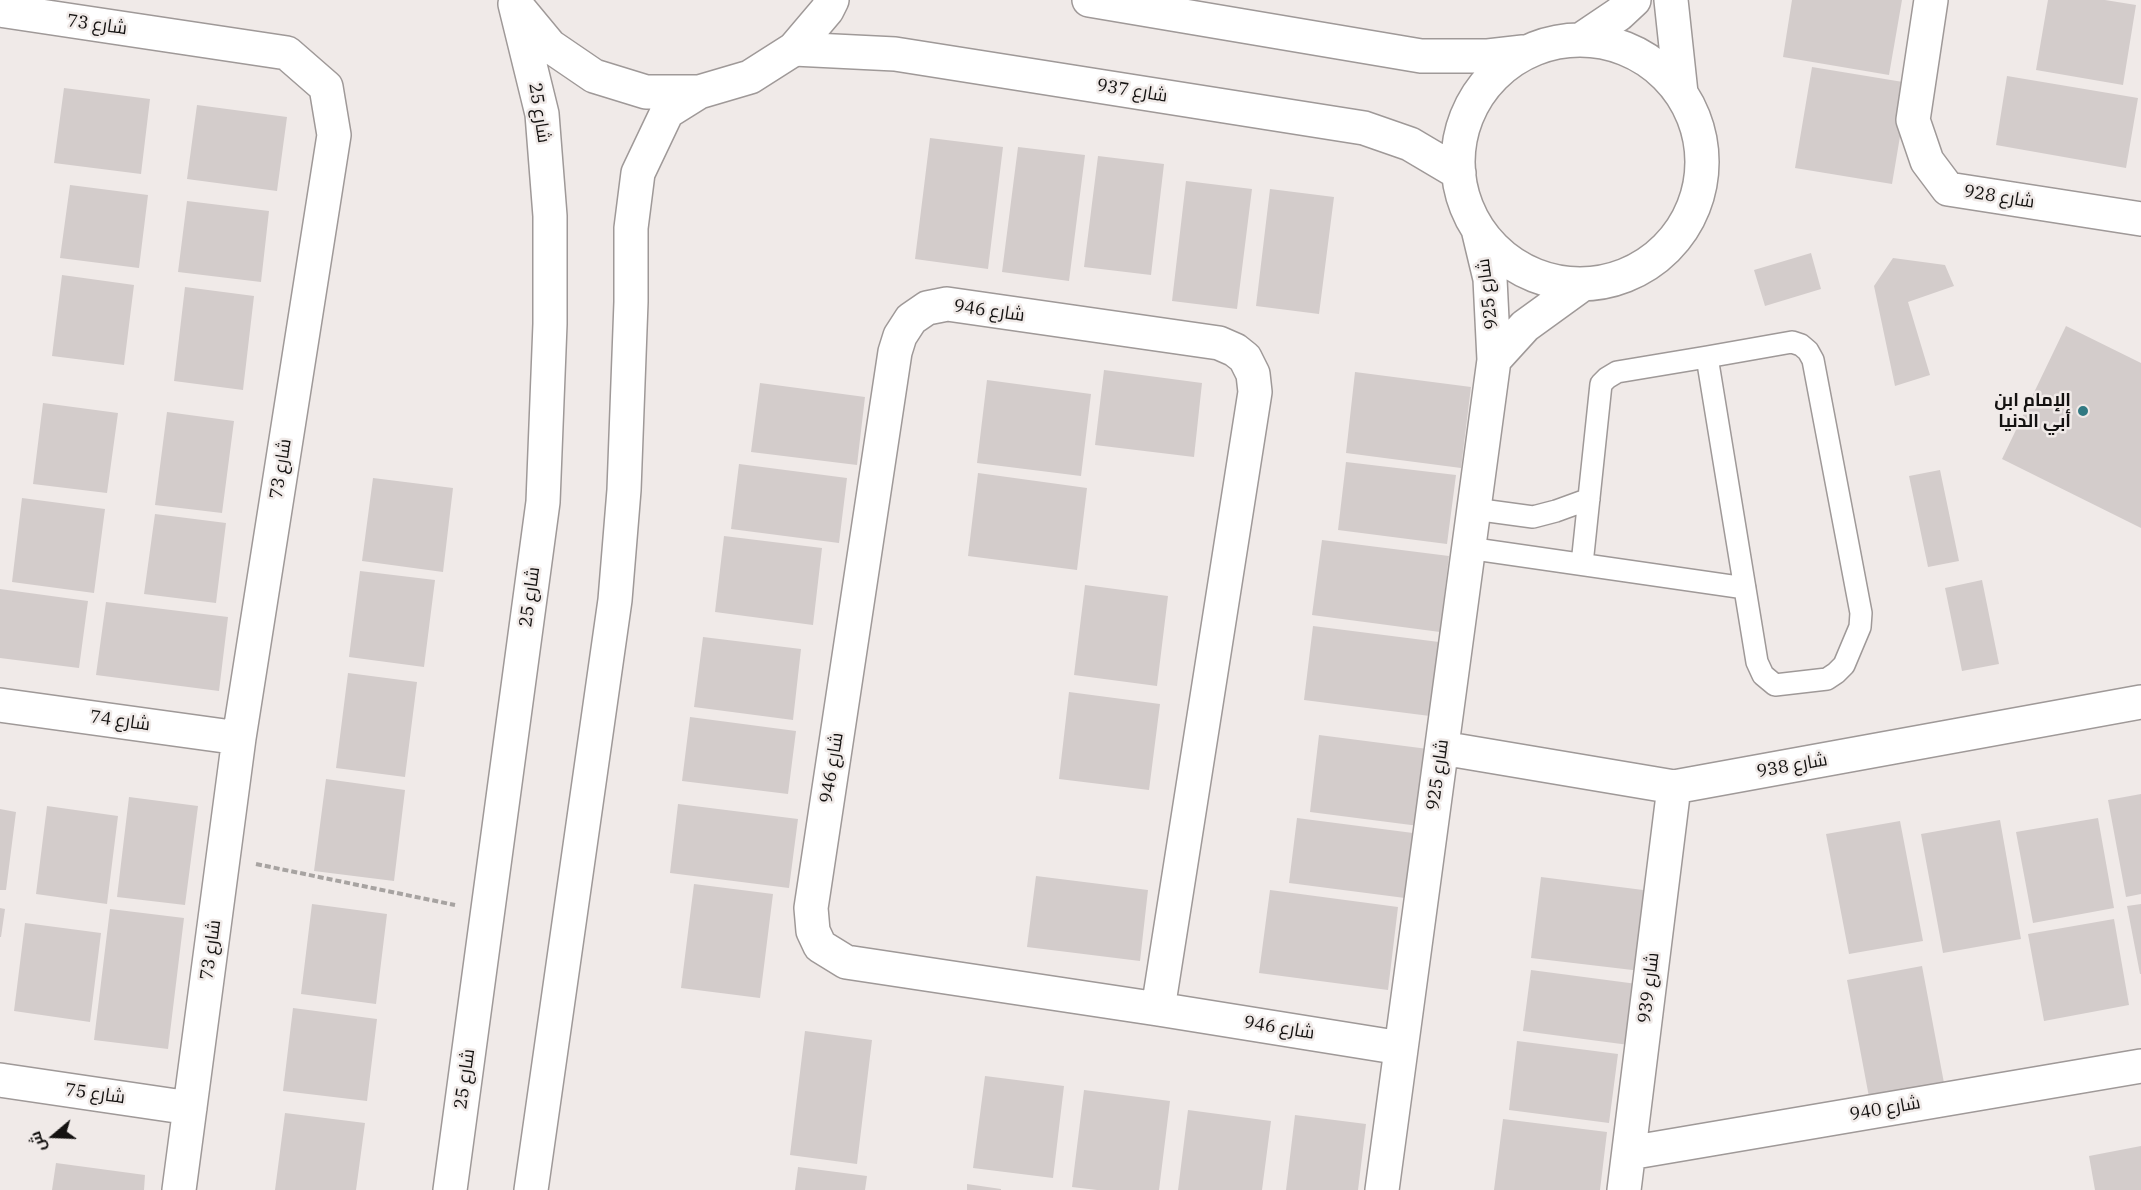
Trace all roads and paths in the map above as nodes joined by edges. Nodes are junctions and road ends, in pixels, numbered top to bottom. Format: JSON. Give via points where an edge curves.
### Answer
{"nodes":[{"id":1,"x":832,"y":0,"type":"edge"},
{"id":2,"x":1089,"y":0,"type":"edge"},
{"id":3,"x":1634,"y":0,"type":"edge"},
{"id":4,"x":1671,"y":0,"type":"edge"},
{"id":5,"x":1931,"y":0,"type":"edge"},
{"id":6,"x":514,"y":2,"type":"edge"},
{"id":7,"x":0,"y":10,"type":"edge"},
{"id":8,"x":1582,"y":39,"type":"junction"},
{"id":9,"x":794,"y":49,"type":"junction"},
{"id":10,"x":1525,"y":52,"type":"junction"},
{"id":11,"x":699,"y":92,"type":"junction"},
{"id":12,"x":1681,"y":93,"type":"junction"},
{"id":13,"x":1459,"y":173,"type":"junction"},
{"id":14,"x":2141,"y":219,"type":"edge"},
{"id":15,"x":1478,"y":228,"type":"junction"},
{"id":16,"x":1583,"y":284,"type":"junction"},
{"id":17,"x":1707,"y":357,"type":"junction"},
{"id":18,"x":1494,"y":360,"type":"junction"},
{"id":19,"x":1589,"y":499,"type":"junction"},
{"id":20,"x":1474,"y":509,"type":"junction"},
{"id":21,"x":1468,"y":548,"type":"junction"},
{"id":22,"x":1582,"y":564,"type":"junction"},
{"id":23,"x":1745,"y":588,"type":"junction"},
{"id":24,"x":2141,"y":702,"type":"edge"},
{"id":25,"x":0,"y":705,"type":"edge"},
{"id":26,"x":239,"y":738,"type":"junction"},
{"id":27,"x":1442,"y":748,"type":"junction"},
{"id":28,"x":1674,"y":787,"type":"junction"},
{"id":29,"x":224,"y":857,"type":"junction"},
{"id":30,"x":488,"y":911,"type":"junction"},
{"id":31,"x":1158,"y":1009,"type":"junction"},
{"id":32,"x":1401,"y":1048,"type":"junction"},
{"id":33,"x":2141,"y":1066,"type":"edge"},
{"id":34,"x":0,"y":1080,"type":"edge"},
{"id":35,"x":190,"y":1108,"type":"junction"},
{"id":36,"x":1629,"y":1153,"type":"junction"},
{"id":37,"x":179,"y":1190,"type":"edge"},
{"id":38,"x":450,"y":1190,"type":"edge"},
{"id":39,"x":531,"y":1190,"type":"edge"},
{"id":40,"x":1382,"y":1190,"type":"edge"},
{"id":41,"x":1624,"y":1190,"type":"edge"}],
"edges":[{"from":1,"to":9,"type":"street"},
{"from":2,"to":10,"type":"street","via":[[1421,56]]},
{"from":3,"to":8,"type":"street"},
{"from":4,"to":12,"type":"street"},
{"from":5,"to":14,"type":"street","name":"شارع 928","via":[[1912,120],[1927,161],[1948,189]]},
{"from":6,"to":11,"type":"street","via":[[550,46],[594,76],[645,92]]},
{"from":6,"to":30,"type":"street","name":"شارع 25","via":[[542,114],[550,216],[550,324],[543,502]]},
{"from":7,"to":26,"type":"street","name":"شارع 73","via":[[287,53],[326,87],[334,135]]},
{"from":8,"to":10,"type":"street","via":[[1553,42]]},
{"from":8,"to":12,"type":"street","via":[[1611,43],[1638,54],[1662,71]]},
{"from":9,"to":11,"type":"street","via":[[750,77]]},
{"from":9,"to":13,"type":"street","name":"شارع 937","via":[[895,54],[1364,128],[1410,144]]},
{"from":10,"to":13,"type":"street","via":[[1501,68],[1481,89],[1467,115],[1459,144]]},
{"from":11,"to":39,"type":"street","via":[[667,112],[638,173],[631,228],[624,490],[615,600]]},
{"from":12,"to":16,"type":"street","via":[[1695,119],[1702,147],[1695,205],[1663,252],[1639,269],[1612,280]]},
{"from":13,"to":15,"type":"street","via":[[1465,202]]},
{"from":15,"to":16,"type":"street","via":[[1498,252],[1524,270],[1553,281]]},
{"from":15,"to":18,"type":"street","name":"شارع 925","via":[[1490,279]]},
{"from":16,"to":18,"type":"street","name":"شارع 925","via":[[1525,326]]},
{"from":17,"to":19,"type":"lane","via":[[1617,372],[1601,384]]},
{"from":17,"to":23,"type":"lane"},
{"from":17,"to":23,"type":"lane","via":[[1792,342],[1808,351],[1813,360],[1860,612],[1860,627],[1844,665],[1827,679],[1775,685],[1763,675],[1757,662]]},
{"from":18,"to":20,"type":"street","name":"شارع 925"},
{"from":19,"to":20,"type":"lane","via":[[1533,517]]},
{"from":19,"to":22,"type":"lane"},
{"from":20,"to":21,"type":"street","name":"شارع 925"},
{"from":21,"to":22,"type":"lane"},
{"from":21,"to":27,"type":"street","name":"شارع 925"},
{"from":22,"to":23,"type":"lane"},
{"from":24,"to":28,"type":"street","name":"شارع 938"},
{"from":25,"to":26,"type":"street","name":"شارع 74"},
{"from":26,"to":29,"type":"street","name":"شارع 73"},
{"from":27,"to":28,"type":"street","name":"شارع 938"},
{"from":27,"to":32,"type":"street","name":"شارع 925"},
{"from":28,"to":36,"type":"street","name":"شارع 939"},
{"from":29,"to":30,"type":"path"},
{"from":29,"to":35,"type":"street","name":"شارع 73"},
{"from":30,"to":38,"type":"street","name":"شارع 25"},
{"from":31,"to":31,"type":"street","name":"شارع 946","via":[[846,962],[820,946],[813,932],[811,908],[895,352],[911,319],[927,308],[947,304],[1219,343],[1245,358],[1253,374],[1255,392]]},
{"from":31,"to":32,"type":"street","name":"شارع 946"},
{"from":32,"to":40,"type":"street","name":"شارع 925"},
{"from":33,"to":36,"type":"street","name":"شارع 940"},
{"from":34,"to":35,"type":"street","name":"شارع 75"},
{"from":35,"to":37,"type":"street","name":"شارع 73"},
{"from":36,"to":41,"type":"street","name":"شارع 939"}]}
